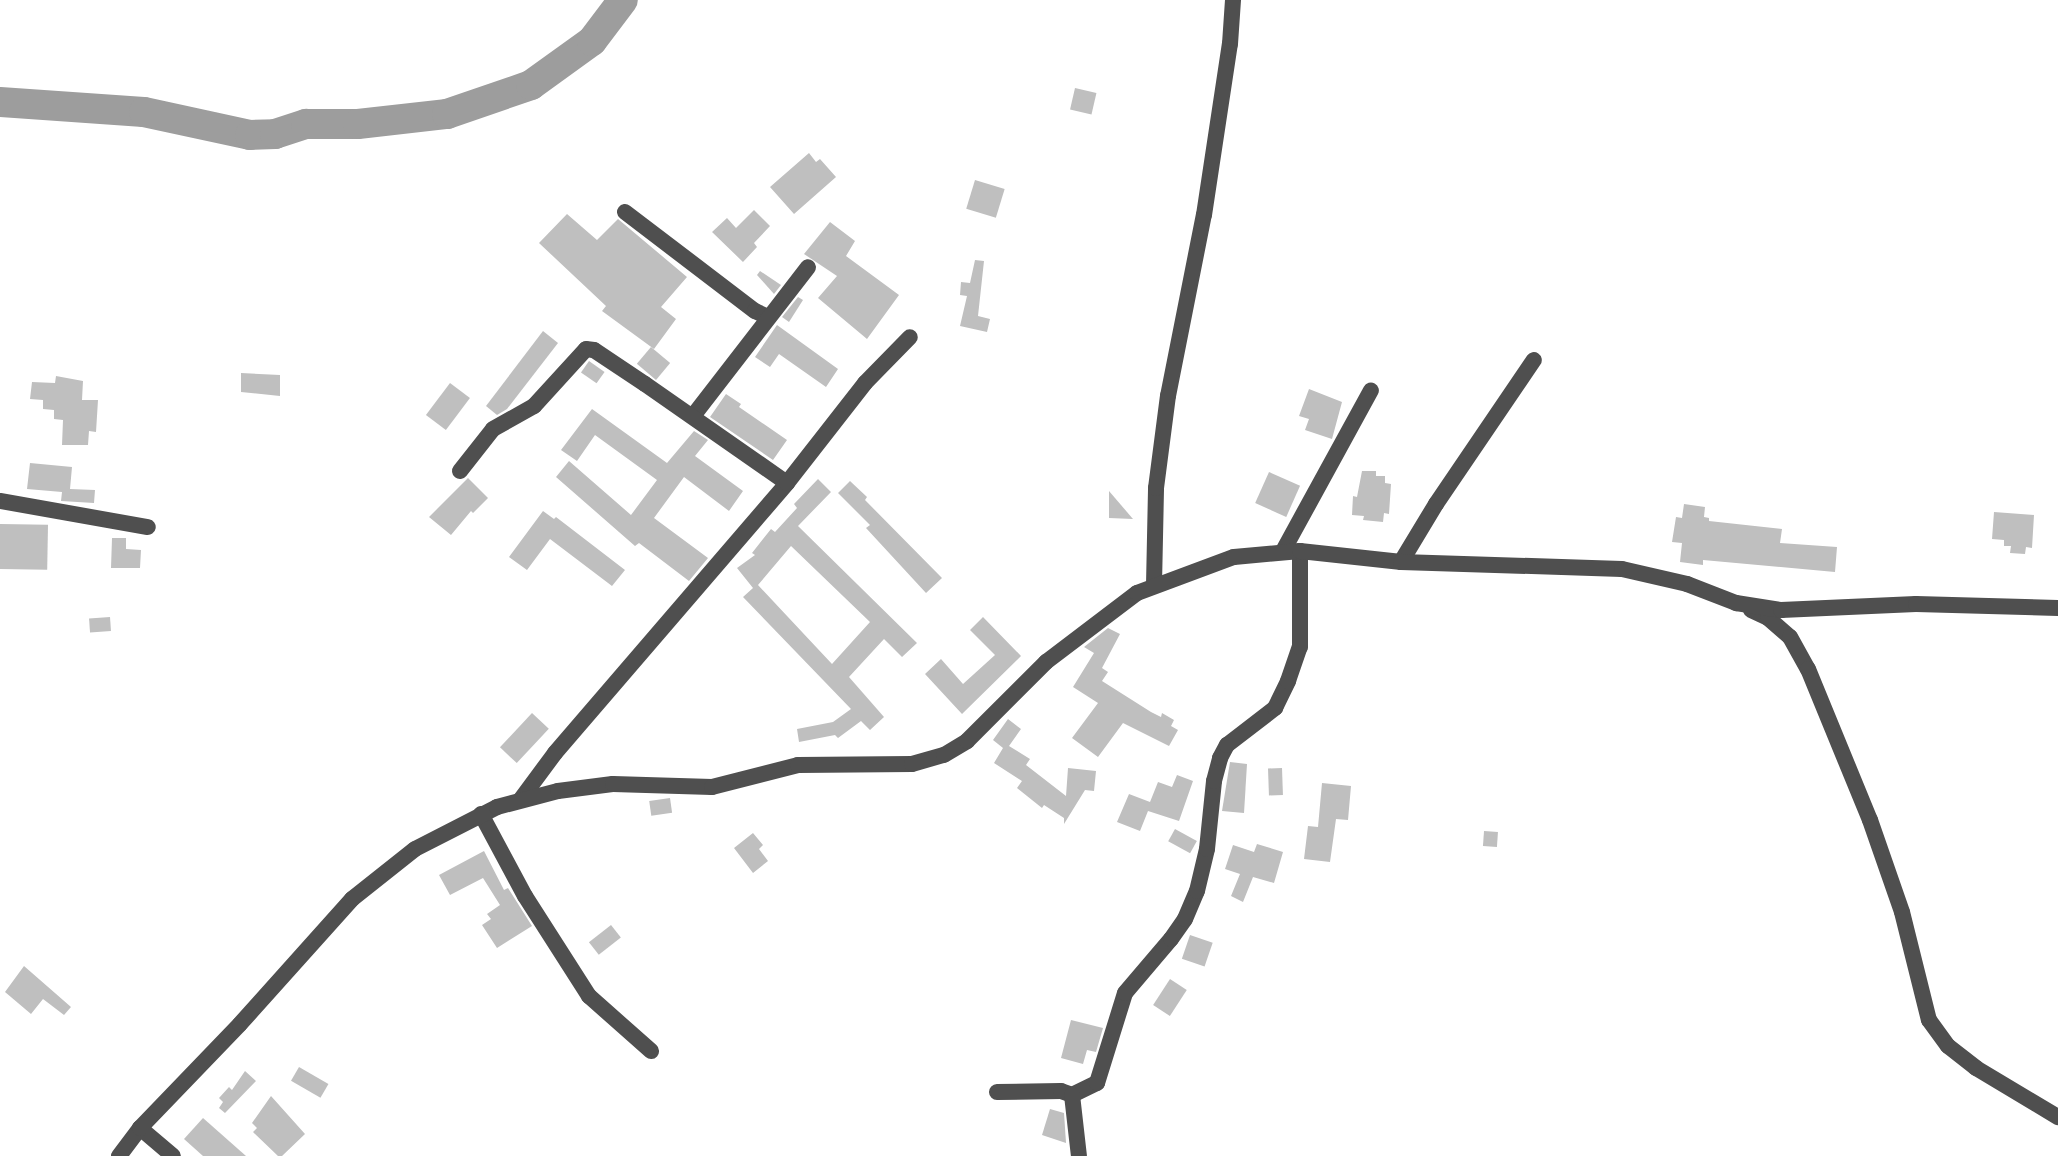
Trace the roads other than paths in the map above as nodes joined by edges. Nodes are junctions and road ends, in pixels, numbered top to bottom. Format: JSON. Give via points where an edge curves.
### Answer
{"nodes":[{"id":1,"x":1233,"y":0,"type":"edge"},
{"id":2,"x":625,"y":212,"type":"dead end"},
{"id":3,"x":808,"y":267,"type":"dead end"},
{"id":4,"x":768,"y":317,"type":"junction"},
{"id":5,"x":911,"y":337,"type":"dead end"},
{"id":6,"x":1534,"y":360,"type":"dead end"},
{"id":7,"x":1371,"y":390,"type":"dead end"},
{"id":8,"x":692,"y":416,"type":"junction"},
{"id":9,"x":460,"y":471,"type":"dead end"},
{"id":10,"x":787,"y":483,"type":"junction"},
{"id":11,"x":0,"y":501,"type":"edge"},
{"id":12,"x":148,"y":527,"type":"dead end"},
{"id":13,"x":1283,"y":551,"type":"junction"},
{"id":14,"x":1300,"y":551,"type":"junction"},
{"id":15,"x":1401,"y":562,"type":"junction"},
{"id":16,"x":1154,"y":585,"type":"junction"},
{"id":17,"x":1736,"y":603,"type":"junction"},
{"id":18,"x":2058,"y":608,"type":"edge"},
{"id":19,"x":521,"y":799,"type":"junction"},
{"id":20,"x":481,"y":814,"type":"junction"},
{"id":21,"x":651,"y":1051,"type":"dead end"},
{"id":22,"x":998,"y":1092,"type":"dead end"},
{"id":23,"x":1072,"y":1095,"type":"junction"},
{"id":24,"x":2058,"y":1117,"type":"edge"},
{"id":25,"x":140,"y":1128,"type":"junction"},
{"id":26,"x":119,"y":1156,"type":"edge"},
{"id":27,"x":173,"y":1156,"type":"edge"},
{"id":28,"x":1079,"y":1156,"type":"edge"}],
"edges":[{"from":1,"to":16,"type":"street","via":[[1204,215],[1168,396],[1156,488]]},
{"from":2,"to":4,"type":"street"},
{"from":3,"to":4,"type":"street"},
{"from":4,"to":8,"type":"street"},
{"from":5,"to":10,"type":"street","via":[[865,383]]},
{"from":6,"to":15,"type":"street"},
{"from":7,"to":13,"type":"street"},
{"from":8,"to":9,"type":"street","via":[[586,349],[534,406],[493,429]]},
{"from":8,"to":10,"type":"street"},
{"from":10,"to":19,"type":"street","via":[[555,753]]},
{"from":11,"to":12,"type":"street"},
{"from":13,"to":14,"type":"street"},
{"from":13,"to":16,"type":"street","via":[[1234,556]]},
{"from":14,"to":15,"type":"street"},
{"from":14,"to":23,"type":"street","via":[[1300,647],[1282,698],[1260,722],[1227,745],[1214,781],[1205,859],[1185,919],[1125,993],[1097,1083]]},
{"from":15,"to":17,"type":"street","via":[[1622,569],[1687,584]]},
{"from":16,"to":19,"type":"street","via":[[1073,638],[967,741],[944,755],[912,764],[798,765],[712,787],[613,784]]},
{"from":17,"to":18,"type":"street","via":[[1781,610],[1916,604]]},
{"from":17,"to":24,"type":"street","via":[[1768,618],[1790,637],[1808,669],[1902,912],[1928,1020],[1948,1046],[1976,1068]]},
{"from":19,"to":20,"type":"street"},
{"from":20,"to":21,"type":"street","via":[[525,896],[589,996]]},
{"from":20,"to":25,"type":"street","via":[[415,849],[352,899]]},
{"from":22,"to":23,"type":"street","via":[[1061,1091]]},
{"from":23,"to":28,"type":"street"},
{"from":25,"to":26,"type":"street"},
{"from":25,"to":27,"type":"street"}]}
